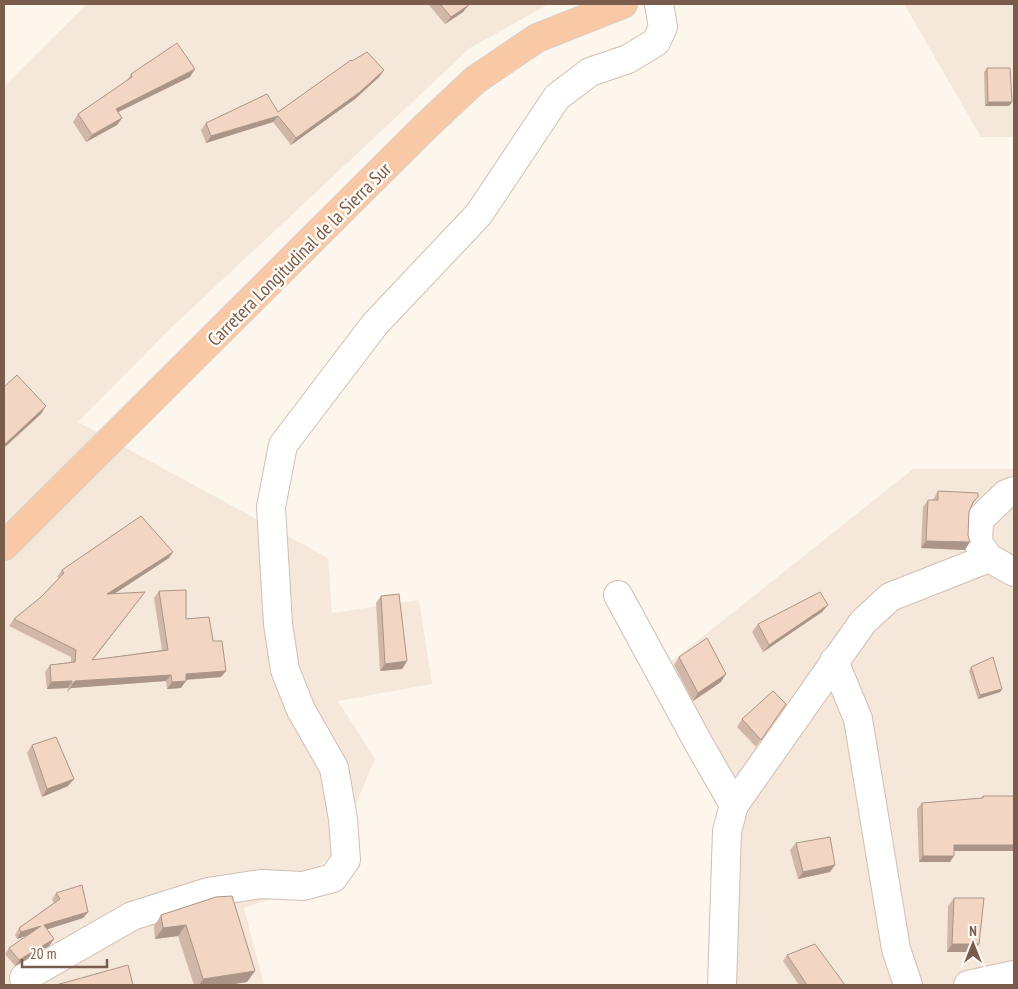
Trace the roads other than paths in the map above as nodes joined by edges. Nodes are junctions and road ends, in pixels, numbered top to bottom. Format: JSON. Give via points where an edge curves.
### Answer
{"nodes":[{"id":1,"x":623,"y":4,"type":"edge"},
{"id":2,"x":659,"y":4,"type":"edge"},
{"id":3,"x":1014,"y":491,"type":"edge"},
{"id":4,"x":4,"y":546,"type":"edge"},
{"id":5,"x":989,"y":558,"type":"junction"},
{"id":6,"x":1014,"y":572,"type":"edge"},
{"id":7,"x":618,"y":595,"type":"dead end"},
{"id":8,"x":834,"y":661,"type":"junction"},
{"id":9,"x":734,"y":805,"type":"junction"},
{"id":10,"x":1014,"y":975,"type":"edge"},
{"id":11,"x":24,"y":978,"type":"dead end"},
{"id":12,"x":722,"y":985,"type":"edge"},
{"id":13,"x":908,"y":985,"type":"edge"},
{"id":14,"x":968,"y":985,"type":"edge"}],
"edges":[{"from":1,"to":4,"type":"highway","name":"Carretera Longitudinal de la Sierra Sur","via":[[537,38],[475,80]]},
{"from":2,"to":11,"type":"street","via":[[663,27],[656,42],[628,59],[590,72],[557,97],[479,214],[375,324],[282,445],[271,507],[278,624],[285,670],[302,710],[334,768],[346,860],[333,878],[303,886],[261,884],[208,892],[132,916]]},
{"from":3,"to":5,"type":"street","via":[[1006,494],[979,520],[978,543]]},
{"from":5,"to":6,"type":"street"},
{"from":5,"to":8,"type":"street","via":[[890,597],[863,622]]},
{"from":7,"to":9,"type":"street"},
{"from":8,"to":9,"type":"street"},
{"from":8,"to":13,"type":"street","via":[[858,719],[896,949]]},
{"from":9,"to":12,"type":"street","via":[[727,831]]},
{"from":10,"to":14,"type":"street"}]}
